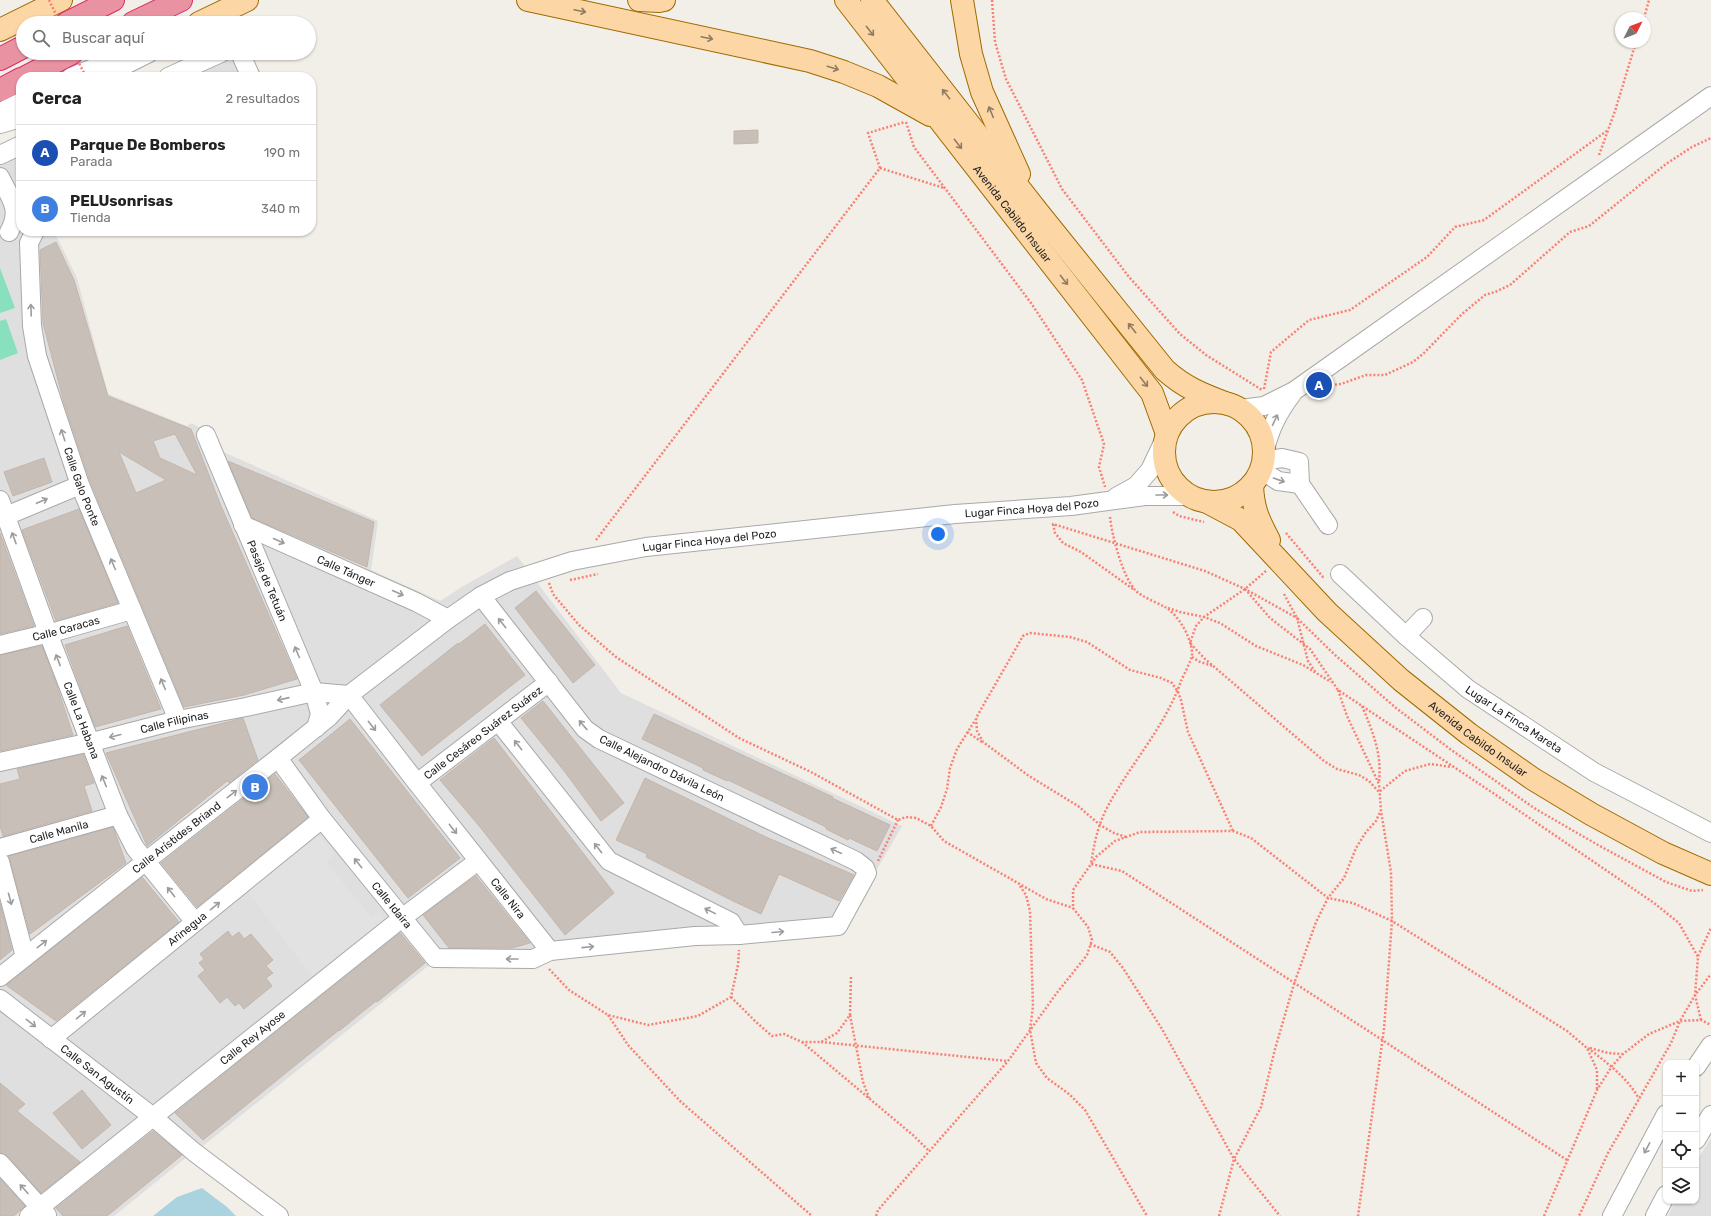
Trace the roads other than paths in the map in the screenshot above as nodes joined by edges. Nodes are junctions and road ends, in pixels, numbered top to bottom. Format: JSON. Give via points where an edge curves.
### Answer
{"nodes":[{"id":1,"x":61,"y":0,"type":"edge"},
{"id":2,"x":113,"y":0,"type":"edge"},
{"id":3,"x":181,"y":0,"type":"edge"},
{"id":4,"x":247,"y":0,"type":"edge"},
{"id":5,"x":528,"y":0,"type":"edge"},
{"id":6,"x":639,"y":0,"type":"edge"},
{"id":7,"x":664,"y":0,"type":"edge"},
{"id":8,"x":846,"y":0,"type":"edge"},
{"id":9,"x":872,"y":0,"type":"edge"},
{"id":10,"x":962,"y":0,"type":"edge"},
{"id":11,"x":28,"y":16,"type":"edge"},
{"id":12,"x":81,"y":16,"type":"edge"},
{"id":13,"x":148,"y":16,"type":"edge"},
{"id":14,"x":214,"y":16,"type":"edge"},
{"id":15,"x":16,"y":22,"type":"edge"},
{"id":16,"x":0,"y":30,"type":"edge"},
{"id":17,"x":16,"y":50,"type":"edge"},
{"id":18,"x":0,"y":59,"type":"edge"},
{"id":19,"x":59,"y":60,"type":"edge"},
{"id":20,"x":113,"y":60,"type":"edge"},
{"id":21,"x":136,"y":60,"type":"edge"},
{"id":22,"x":206,"y":60,"type":"edge"},
{"id":23,"x":243,"y":60,"type":"edge"},
{"id":24,"x":36,"y":72,"type":"edge"},
{"id":25,"x":83,"y":72,"type":"edge"},
{"id":26,"x":118,"y":72,"type":"edge"},
{"id":27,"x":179,"y":72,"type":"edge"},
{"id":28,"x":248,"y":72,"type":"edge"},
{"id":29,"x":16,"y":82,"type":"edge"},
{"id":30,"x":0,"y":90,"type":"edge"},
{"id":31,"x":1711,"y":96,"type":"edge"},
{"id":32,"x":16,"y":104,"type":"edge"},
{"id":33,"x":0,"y":112,"type":"edge"},
{"id":34,"x":16,"y":119,"type":"edge"},
{"id":35,"x":938,"y":119,"type":"junction"},
{"id":36,"x":0,"y":124,"type":"edge"},
{"id":37,"x":16,"y":147,"type":"edge"},
{"id":38,"x":0,"y":155,"type":"edge"},
{"id":39,"x":0,"y":177,"type":"edge"},
{"id":40,"x":16,"y":210,"type":"edge"},
{"id":41,"x":1037,"y":211,"type":"junction"},
{"id":42,"x":16,"y":218,"type":"edge"},
{"id":43,"x":5,"y":233,"type":"edge"},
{"id":44,"x":16,"y":234,"type":"edge"},
{"id":45,"x":32,"y":237,"type":"edge"},
{"id":46,"x":1294,"y":391,"type":"junction"},
{"id":47,"x":1233,"y":406,"type":"junction"},
{"id":48,"x":206,"y":434,"type":"dead end"},
{"id":49,"x":1167,"y":434,"type":"junction"},
{"id":50,"x":1260,"y":467,"type":"junction"},
{"id":51,"x":1300,"y":484,"type":"junction"},
{"id":52,"x":80,"y":485,"type":"junction"},
{"id":53,"x":1199,"y":499,"type":"junction"},
{"id":54,"x":3,"y":508,"type":"edge"},
{"id":55,"x":1112,"y":511,"type":"junction"},
{"id":56,"x":243,"y":525,"type":"junction"},
{"id":57,"x":1328,"y":525,"type":"dead end"},
{"id":58,"x":1275,"y":567,"type":"junction"},
{"id":59,"x":1340,"y":574,"type":"road end"},
{"id":60,"x":481,"y":596,"type":"junction"},
{"id":61,"x":132,"y":610,"type":"junction"},
{"id":62,"x":1423,"y":618,"type":"dead end"},
{"id":63,"x":448,"y":619,"type":"junction"},
{"id":64,"x":48,"y":633,"type":"junction"},
{"id":65,"x":1406,"y":636,"type":"junction"},
{"id":66,"x":0,"y":645,"type":"edge"},
{"id":67,"x":549,"y":682,"type":"junction"},
{"id":68,"x":314,"y":692,"type":"junction"},
{"id":69,"x":349,"y":695,"type":"junction"},
{"id":70,"x":178,"y":720,"type":"junction"},
{"id":71,"x":498,"y":721,"type":"junction"},
{"id":72,"x":316,"y":728,"type":"junction"},
{"id":73,"x":89,"y":742,"type":"junction"},
{"id":74,"x":278,"y":758,"type":"junction"},
{"id":75,"x":0,"y":762,"type":"edge"},
{"id":76,"x":417,"y":783,"type":"junction"},
{"id":77,"x":118,"y":815,"type":"junction"},
{"id":78,"x":322,"y":819,"type":"junction"},
{"id":79,"x":1711,"y":833,"type":"edge"},
{"id":80,"x":0,"y":848,"type":"edge"},
{"id":81,"x":146,"y":861,"type":"junction"},
{"id":82,"x":478,"y":861,"type":"junction"},
{"id":83,"x":0,"y":862,"type":"edge"},
{"id":84,"x":1708,"y":882,"type":"edge"},
{"id":85,"x":402,"y":918,"type":"junction"},
{"id":86,"x":195,"y":922,"type":"junction"},
{"id":87,"x":740,"y":935,"type":"junction"},
{"id":88,"x":550,"y":951,"type":"junction"},
{"id":89,"x":25,"y":957,"type":"junction"},
{"id":90,"x":0,"y":977,"type":"edge"},
{"id":91,"x":0,"y":999,"type":"edge"},
{"id":92,"x":51,"y":1039,"type":"junction"},
{"id":93,"x":1711,"y":1045,"type":"edge"},
{"id":94,"x":1699,"y":1063,"type":"edge"},
{"id":95,"x":1711,"y":1115,"type":"edge"},
{"id":96,"x":153,"y":1117,"type":"junction"},
{"id":97,"x":1663,"y":1120,"type":"edge"},
{"id":98,"x":1699,"y":1135,"type":"edge"},
{"id":99,"x":0,"y":1163,"type":"edge"},
{"id":100,"x":1663,"y":1201,"type":"edge"},
{"id":101,"x":39,"y":1213,"type":"edge"},
{"id":102,"x":279,"y":1216,"type":"edge"},
{"id":103,"x":1612,"y":1216,"type":"edge"},
{"id":104,"x":1655,"y":1216,"type":"edge"}],
"edges":[{"from":1,"to":11,"type":"main road"},
{"from":2,"to":12,"type":"highway"},
{"from":3,"to":13,"type":"highway"},
{"from":4,"to":14,"type":"main road"},
{"from":5,"to":35,"type":"main road","one_way":true,"via":[[810,61],[878,86]]},
{"from":6,"to":7,"type":"main road"},
{"from":8,"to":35,"type":"main road","name":"Avenida Cabildo Insular","one_way":true},
{"from":41,"to":9,"type":"main road","name":"Avenida Cabildo Insular","one_way":true},
{"from":41,"to":10,"type":"main road","one_way":true,"via":[[982,92],[971,54]]},
{"from":15,"to":16,"type":"main road"},
{"from":17,"to":18,"type":"highway"},
{"from":19,"to":24,"type":"highway"},
{"from":20,"to":25,"type":"street"},
{"from":21,"to":26,"type":"street"},
{"from":22,"to":27,"type":"street"},
{"from":23,"to":28,"type":"street"},
{"from":29,"to":30,"type":"highway"},
{"from":31,"to":46,"type":"street"},
{"from":32,"to":33,"type":"street"},
{"from":34,"to":36,"type":"street"},
{"from":35,"to":49,"type":"main road","name":"Avenida Cabildo Insular","one_way":true,"via":[[1152,393]]},
{"from":37,"to":38,"type":"street"},
{"from":39,"to":40,"type":"street"},
{"from":47,"to":41,"type":"main road","name":"Avenida Cabildo Insular","one_way":true,"via":[[1196,392],[1165,370]]},
{"from":42,"to":43,"type":"street"},
{"from":43,"to":44,"type":"street"},
{"from":52,"to":45,"type":"street","name":"Calle Galo Ponte","one_way":true,"via":[[37,356],[32,326]]},
{"from":46,"to":47,"type":"street","via":[[1264,406]]},
{"from":50,"to":46,"type":"street","one_way":true,"via":[[1269,432],[1278,413]]},
{"from":47,"to":49,"type":"main road","via":[[1211,402],[1196,404],[1174,421]]},
{"from":47,"to":50,"type":"main road","via":[[1251,418],[1259,428],[1263,440]]},
{"from":48,"to":56,"type":"street","name":"Pasaje de Tetuán"},
{"from":49,"to":53,"type":"main road","via":[[1164,448],[1165,463],[1170,476],[1179,488]]},
{"from":49,"to":55,"type":"street","name":"Lugar Finca Hoya del Pozo","via":[[1150,470]]},
{"from":50,"to":51,"type":"street","one_way":true,"via":[[1278,481]]},
{"from":50,"to":51,"type":"street","via":[[1282,458],[1299,462]]},
{"from":50,"to":53,"type":"main road","via":[[1240,495],[1224,501]]},
{"from":50,"to":58,"type":"main road","name":"Avenida Cabildo Insular","via":[[1253,503]]},
{"from":51,"to":57,"type":"street"},
{"from":54,"to":52,"type":"street","one_way":true},
{"from":61,"to":52,"type":"street","name":"Calle Galo Ponte","one_way":true},
{"from":55,"to":53,"type":"street","name":"Lugar Finca Hoya del Pozo","one_way":true,"via":[[1156,495]]},
{"from":53,"to":58,"type":"main road","name":"Avenida Cabildo Insular","via":[[1241,520]]},
{"from":64,"to":54,"type":"street","name":"Calle La Habana","one_way":true},
{"from":55,"to":60,"type":"street","name":"Lugar Finca Hoya del Pozo","via":[[1070,506],[955,514],[646,547],[581,559],[546,580],[510,581]]},
{"from":56,"to":63,"type":"street","name":"Calle Tánger","one_way":true,"via":[[416,602]]},
{"from":68,"to":56,"type":"street","name":"Pasaje de Tetuán","one_way":true},
{"from":58,"to":84,"type":"main road","name":"Avenida Cabildo Insular","via":[[1401,680],[1469,734],[1533,779]]},
{"from":59,"to":65,"type":"street","name":"Lugar La Finca Mareta"},
{"from":60,"to":63,"type":"street","name":"Lugar Finca Hoya del Pozo"},
{"from":67,"to":60,"type":"street","name":"Calle Alejandro Dávila León","one_way":true},
{"from":61,"to":64,"type":"street","name":"Calle Caracas"},
{"from":70,"to":61,"type":"street","name":"Calle Galo Ponte","one_way":true},
{"from":62,"to":65,"type":"street"},
{"from":63,"to":69,"type":"street","name":"Lugar Finca Hoya del Pozo"},
{"from":64,"to":66,"type":"street","name":"Calle Caracas"},
{"from":73,"to":64,"type":"street","name":"Calle La Habana","one_way":true},
{"from":65,"to":79,"type":"street","name":"Lugar La Finca Mareta","via":[[1468,689],[1594,772]]},
{"from":67,"to":71,"type":"street","name":"Calle Cesáreo Suárez Suárez"},
{"from":87,"to":67,"type":"street","name":"Calle Alejandro Dávila León","one_way":true,"via":[[838,926],[867,873],[865,868],[856,861],[599,739],[586,729]]},
{"from":68,"to":69,"type":"street","name":"Calle Filipinas"},
{"from":68,"to":70,"type":"street","name":"Calle Filipinas","one_way":true},
{"from":68,"to":72,"type":"street","name":"Pasaje de Tetuán","via":[[320,714]]},
{"from":69,"to":72,"type":"street","name":"Calle Arístides Briand"},
{"from":69,"to":76,"type":"street","name":"Calle Nira","one_way":true},
{"from":70,"to":73,"type":"street","name":"Calle Filipinas","one_way":true},
{"from":71,"to":76,"type":"street","name":"Calle Cesáreo Suárez Suárez"},
{"from":87,"to":71,"type":"street","one_way":true,"via":[[731,922],[609,861]]},
{"from":72,"to":74,"type":"street","name":"Calle Arístides Briand"},
{"from":73,"to":75,"type":"street","name":"Calle Filipinas"},
{"from":77,"to":73,"type":"street","name":"Calle La Habana","one_way":true},
{"from":74,"to":78,"type":"street","name":"Calle Idaira"},
{"from":81,"to":74,"type":"street","name":"Calle Arístides Briand","one_way":true},
{"from":76,"to":82,"type":"street","name":"Calle Nira","one_way":true},
{"from":77,"to":80,"type":"street","name":"Calle Manila"},
{"from":77,"to":81,"type":"street","name":"Calle La Habana","via":[[135,848]]},
{"from":85,"to":78,"type":"street","name":"Calle Idaira","one_way":true},
{"from":86,"to":78,"type":"street","name":"Arinegua","one_way":true},
{"from":86,"to":81,"type":"street","name":"Calle La Habana","one_way":true},
{"from":89,"to":81,"type":"street","name":"Calle Arístides Briand","one_way":true},
{"from":82,"to":85,"type":"street","name":"Calle Rey Ayose"},
{"from":82,"to":88,"type":"street","name":"Calle Nira"},
{"from":83,"to":89,"type":"street","one_way":true},
{"from":88,"to":85,"type":"street","name":"Calle Idaira","one_way":true,"via":[[533,959],[435,958]]},
{"from":85,"to":96,"type":"street","name":"Calle Rey Ayose"},
{"from":92,"to":86,"type":"street","name":"Arinegua","one_way":true},
{"from":88,"to":87,"type":"street","one_way":true,"via":[[695,936]]},
{"from":89,"to":90,"type":"street","name":"Calle Arístides Briand"},
{"from":91,"to":92,"type":"street","name":"Calle San Agustín","one_way":true},
{"from":92,"to":96,"type":"street","name":"Calle San Agustín"},
{"from":93,"to":94,"type":"street"},
{"from":95,"to":98,"type":"street"},
{"from":96,"to":101,"type":"street","name":"Calle Rey Ayose"},
{"from":96,"to":102,"type":"street","name":"Calle San Agustín","via":[[194,1152]]},
{"from":97,"to":103,"type":"street","one_way":true},
{"from":101,"to":99,"type":"street","one_way":true},
{"from":100,"to":104,"type":"street"}]}
